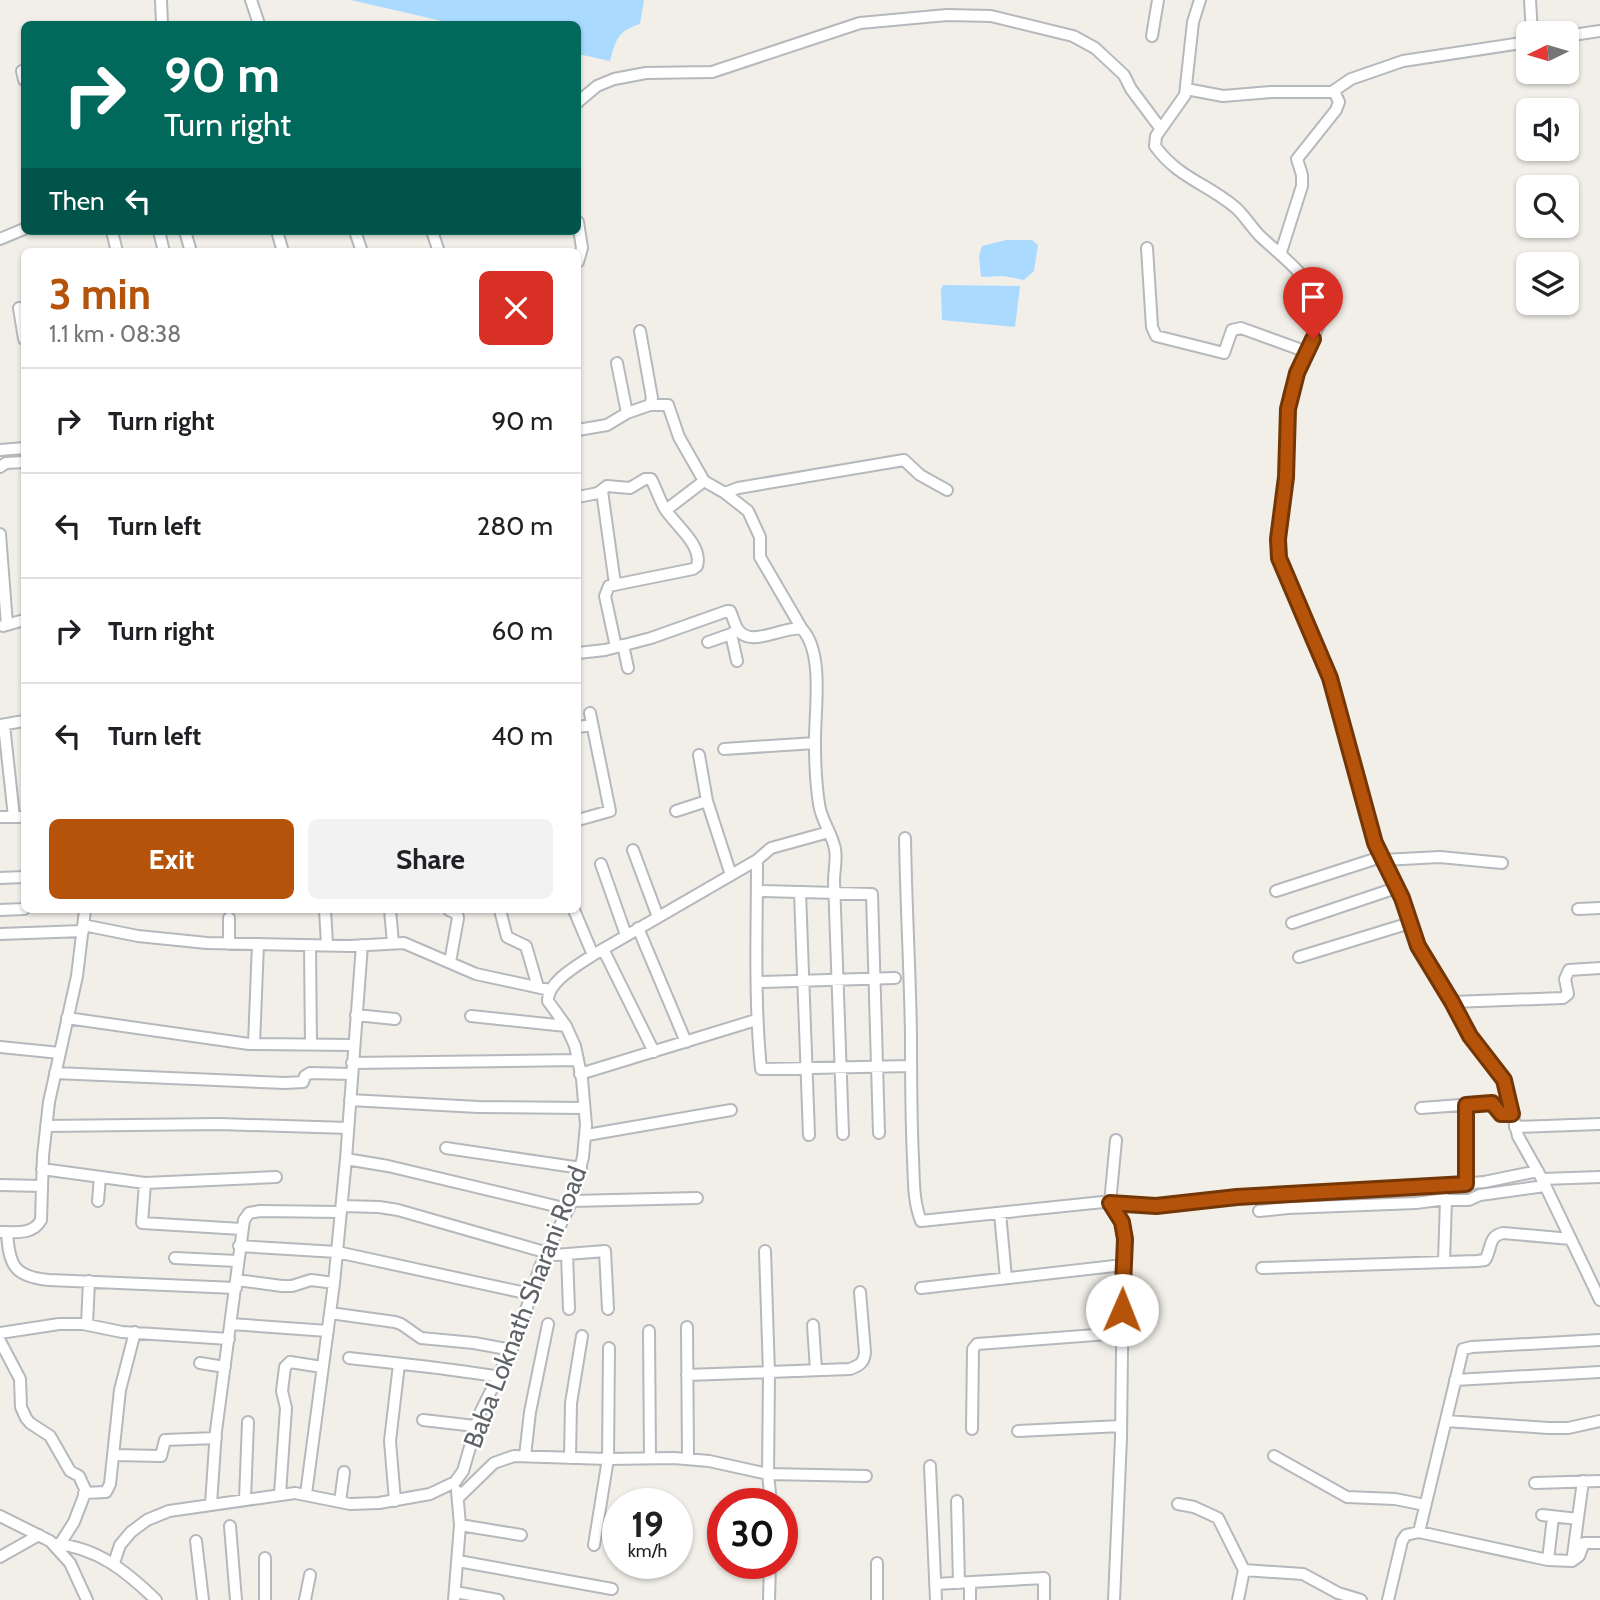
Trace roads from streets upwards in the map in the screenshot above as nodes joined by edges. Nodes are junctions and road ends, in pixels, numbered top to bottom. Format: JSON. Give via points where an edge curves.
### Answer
{"nodes":[{"id":1,"x":161,"y":0,"type":"edge"},
{"id":2,"x":251,"y":0,"type":"edge"},
{"id":3,"x":1157,"y":0,"type":"edge"},
{"id":4,"x":1200,"y":0,"type":"edge"},
{"id":5,"x":1530,"y":0,"type":"edge"},
{"id":6,"x":162,"y":21,"type":"edge"},
{"id":7,"x":257,"y":21,"type":"edge"},
{"id":8,"x":1531,"y":21,"type":"edge"},
{"id":9,"x":1600,"y":31,"type":"edge"},
{"id":10,"x":1579,"y":34,"type":"edge"},
{"id":11,"x":1152,"y":36,"type":"dead end"},
{"id":12,"x":1516,"y":44,"type":"edge"},
{"id":13,"x":1186,"y":89,"type":"junction"},
{"id":14,"x":1334,"y":91,"type":"junction"},
{"id":15,"x":581,"y":99,"type":"edge"},
{"id":16,"x":1161,"y":129,"type":"junction"},
{"id":17,"x":21,"y":230,"type":"edge"},
{"id":18,"x":0,"y":239,"type":"edge"},
{"id":19,"x":1147,"y":248,"type":"dead end"},
{"id":20,"x":1281,"y":252,"type":"junction"},
{"id":21,"x":19,"y":308,"type":"dead end"},
{"id":22,"x":21,"y":320,"type":"edge"},
{"id":23,"x":640,"y":331,"type":"dead end"},
{"id":24,"x":1307,"y":352,"type":"junction"},
{"id":25,"x":617,"y":363,"type":"dead end"},
{"id":26,"x":650,"y":405,"type":"junction"},
{"id":27,"x":627,"y":413,"type":"junction"},
{"id":28,"x":581,"y":429,"type":"edge"},
{"id":29,"x":21,"y":448,"type":"edge"},
{"id":30,"x":0,"y":450,"type":"edge"},
{"id":31,"x":21,"y":462,"type":"edge"},
{"id":32,"x":0,"y":467,"type":"edge"},
{"id":33,"x":704,"y":481,"type":"junction"},
{"id":34,"x":947,"y":490,"type":"dead end"},
{"id":35,"x":602,"y":491,"type":"junction"},
{"id":36,"x":725,"y":493,"type":"junction"},
{"id":37,"x":581,"y":496,"type":"edge"},
{"id":38,"x":666,"y":510,"type":"junction"},
{"id":39,"x":0,"y":534,"type":"edge"},
{"id":40,"x":1,"y":551,"type":"edge"},
{"id":41,"x":615,"y":584,"type":"junction"},
{"id":42,"x":21,"y":621,"type":"edge"},
{"id":43,"x":4,"y":626,"type":"edge"},
{"id":44,"x":802,"y":629,"type":"junction"},
{"id":45,"x":734,"y":632,"type":"junction"},
{"id":46,"x":708,"y":642,"type":"dead end"},
{"id":47,"x":619,"y":646,"type":"junction"},
{"id":48,"x":581,"y":652,"type":"edge"},
{"id":49,"x":737,"y":661,"type":"dead end"},
{"id":50,"x":628,"y":668,"type":"dead end"},
{"id":51,"x":21,"y":723,"type":"edge"},
{"id":52,"x":2,"y":725,"type":"edge"},
{"id":53,"x":581,"y":725,"type":"edge"},
{"id":54,"x":815,"y":743,"type":"junction"},
{"id":55,"x":724,"y":749,"type":"dead end"},
{"id":56,"x":699,"y":755,"type":"dead end"},
{"id":57,"x":707,"y":801,"type":"junction"},
{"id":58,"x":676,"y":811,"type":"dead end"},
{"id":59,"x":0,"y":817,"type":"edge"},
{"id":60,"x":20,"y":817,"type":"edge"},
{"id":61,"x":581,"y":819,"type":"edge"},
{"id":62,"x":829,"y":832,"type":"junction"},
{"id":63,"x":905,"y":838,"type":"dead end"},
{"id":64,"x":633,"y":849,"type":"dead end"},
{"id":65,"x":1386,"y":858,"type":"junction"},
{"id":66,"x":757,"y":860,"type":"junction"},
{"id":67,"x":1503,"y":863,"type":"dead end"},
{"id":68,"x":601,"y":864,"type":"dead end"},
{"id":69,"x":731,"y":875,"type":"junction"},
{"id":70,"x":21,"y":877,"type":"edge"},
{"id":71,"x":0,"y":878,"type":"edge"},
{"id":72,"x":1396,"y":888,"type":"junction"},
{"id":73,"x":757,"y":891,"type":"junction"},
{"id":74,"x":1276,"y":891,"type":"dead end"},
{"id":75,"x":800,"y":892,"type":"junction"},
{"id":76,"x":834,"y":892,"type":"junction"},
{"id":77,"x":1600,"y":908,"type":"edge"},
{"id":78,"x":21,"y":909,"type":"edge"},
{"id":79,"x":1578,"y":909,"type":"dead end"},
{"id":80,"x":0,"y":911,"type":"edge"},
{"id":81,"x":85,"y":913,"type":"edge"},
{"id":82,"x":325,"y":913,"type":"edge"},
{"id":83,"x":390,"y":913,"type":"edge"},
{"id":84,"x":455,"y":913,"type":"edge"},
{"id":85,"x":501,"y":913,"type":"edge"},
{"id":86,"x":577,"y":913,"type":"edge"},
{"id":87,"x":658,"y":917,"type":"junction"},
{"id":88,"x":229,"y":918,"type":"dead end"},
{"id":89,"x":1293,"y":923,"type":"dead end"},
{"id":90,"x":1410,"y":923,"type":"junction"},
{"id":91,"x":83,"y":928,"type":"junction"},
{"id":92,"x":638,"y":928,"type":"junction"},
{"id":93,"x":0,"y":934,"type":"edge"},
{"id":94,"x":626,"y":935,"type":"junction"},
{"id":95,"x":258,"y":943,"type":"junction"},
{"id":96,"x":393,"y":943,"type":"junction"},
{"id":97,"x":229,"y":944,"type":"junction"},
{"id":98,"x":327,"y":944,"type":"junction"},
{"id":99,"x":310,"y":945,"type":"junction"},
{"id":100,"x":362,"y":945,"type":"junction"},
{"id":101,"x":598,"y":952,"type":"junction"},
{"id":102,"x":1298,"y":957,"type":"dead end"},
{"id":103,"x":450,"y":961,"type":"junction"},
{"id":104,"x":1600,"y":968,"type":"edge"},
{"id":105,"x":895,"y":978,"type":"dead end"},
{"id":106,"x":874,"y":979,"type":"junction"},
{"id":107,"x":838,"y":980,"type":"junction"},
{"id":108,"x":803,"y":981,"type":"junction"},
{"id":109,"x":758,"y":982,"type":"junction"},
{"id":110,"x":538,"y":987,"type":"junction"},
{"id":111,"x":550,"y":990,"type":"junction"},
{"id":112,"x":1452,"y":1002,"type":"junction"},
{"id":113,"x":356,"y":1015,"type":"junction"},
{"id":114,"x":471,"y":1016,"type":"dead end"},
{"id":115,"x":67,"y":1018,"type":"junction"},
{"id":116,"x":396,"y":1019,"type":"dead end"},
{"id":117,"x":756,"y":1020,"type":"junction"},
{"id":118,"x":566,"y":1026,"type":"junction"},
{"id":119,"x":686,"y":1042,"type":"junction"},
{"id":120,"x":254,"y":1044,"type":"junction"},
{"id":121,"x":311,"y":1045,"type":"junction"},
{"id":122,"x":353,"y":1045,"type":"junction"},
{"id":123,"x":0,"y":1047,"type":"edge"},
{"id":124,"x":654,"y":1052,"type":"junction"},
{"id":125,"x":60,"y":1053,"type":"junction"},
{"id":126,"x":578,"y":1060,"type":"junction"},
{"id":127,"x":877,"y":1066,"type":"junction"},
{"id":128,"x":911,"y":1066,"type":"junction"},
{"id":129,"x":841,"y":1067,"type":"junction"},
{"id":130,"x":352,"y":1068,"type":"junction"},
{"id":131,"x":807,"y":1068,"type":"junction"},
{"id":132,"x":55,"y":1073,"type":"junction"},
{"id":133,"x":580,"y":1074,"type":"junction"},
{"id":134,"x":350,"y":1100,"type":"junction"},
{"id":135,"x":1466,"y":1105,"type":"junction"},
{"id":136,"x":584,"y":1108,"type":"junction"},
{"id":137,"x":1421,"y":1108,"type":"dead end"},
{"id":138,"x":731,"y":1110,"type":"dead end"},
{"id":139,"x":1512,"y":1114,"type":"junction"},
{"id":140,"x":1600,"y":1124,"type":"edge"},
{"id":141,"x":46,"y":1126,"type":"junction"},
{"id":142,"x":1515,"y":1127,"type":"junction"},
{"id":143,"x":348,"y":1128,"type":"junction"},
{"id":144,"x":879,"y":1133,"type":"dead end"},
{"id":145,"x":843,"y":1134,"type":"dead end"},
{"id":146,"x":587,"y":1135,"type":"junction"},
{"id":147,"x":809,"y":1135,"type":"dead end"},
{"id":148,"x":1116,"y":1140,"type":"dead end"},
{"id":149,"x":446,"y":1148,"type":"dead end"},
{"id":150,"x":346,"y":1159,"type":"junction"},
{"id":151,"x":581,"y":1168,"type":"junction"},
{"id":152,"x":42,"y":1169,"type":"junction"},
{"id":153,"x":100,"y":1177,"type":"junction"},
{"id":154,"x":276,"y":1177,"type":"dead end"},
{"id":155,"x":1600,"y":1177,"type":"edge"},
{"id":156,"x":1542,"y":1179,"type":"junction"},
{"id":157,"x":145,"y":1183,"type":"junction"},
{"id":158,"x":1466,"y":1184,"type":"junction"},
{"id":159,"x":0,"y":1185,"type":"edge"},
{"id":160,"x":41,"y":1186,"type":"junction"},
{"id":161,"x":697,"y":1198,"type":"dead end"},
{"id":162,"x":1448,"y":1200,"type":"junction"},
{"id":163,"x":98,"y":1201,"type":"dead end"},
{"id":164,"x":1110,"y":1203,"type":"junction"},
{"id":165,"x":570,"y":1205,"type":"junction"},
{"id":166,"x":341,"y":1209,"type":"junction"},
{"id":167,"x":1259,"y":1211,"type":"dead end"},
{"id":168,"x":1000,"y":1213,"type":"junction"},
{"id":169,"x":242,"y":1229,"type":"junction"},
{"id":170,"x":4,"y":1232,"type":"edge"},
{"id":171,"x":1571,"y":1238,"type":"junction"},
{"id":172,"x":239,"y":1246,"type":"junction"},
{"id":173,"x":765,"y":1251,"type":"dead end"},
{"id":174,"x":337,"y":1252,"type":"junction"},
{"id":175,"x":548,"y":1252,"type":"junction"},
{"id":176,"x":567,"y":1254,"type":"junction"},
{"id":177,"x":175,"y":1258,"type":"dead end"},
{"id":178,"x":237,"y":1261,"type":"junction"},
{"id":179,"x":1444,"y":1262,"type":"junction"},
{"id":180,"x":1123,"y":1265,"type":"junction"},
{"id":181,"x":1262,"y":1268,"type":"dead end"},
{"id":182,"x":1004,"y":1278,"type":"junction"},
{"id":183,"x":89,"y":1280,"type":"junction"},
{"id":184,"x":334,"y":1283,"type":"junction"},
{"id":185,"x":237,"y":1284,"type":"junction"},
{"id":186,"x":921,"y":1288,"type":"dead end"},
{"id":187,"x":860,"y":1292,"type":"dead end"},
{"id":188,"x":1002,"y":1293,"type":"dead end"},
{"id":189,"x":530,"y":1294,"type":"junction"},
{"id":190,"x":1600,"y":1300,"type":"edge"},
{"id":191,"x":569,"y":1309,"type":"dead end"},
{"id":192,"x":608,"y":1309,"type":"dead end"},
{"id":193,"x":330,"y":1314,"type":"junction"},
{"id":194,"x":87,"y":1324,"type":"junction"},
{"id":195,"x":231,"y":1324,"type":"junction"},
{"id":196,"x":548,"y":1324,"type":"dead end"},
{"id":197,"x":813,"y":1325,"type":"dead end"},
{"id":198,"x":687,"y":1327,"type":"dead end"},
{"id":199,"x":328,"y":1331,"type":"junction"},
{"id":200,"x":649,"y":1331,"type":"dead end"},
{"id":201,"x":135,"y":1332,"type":"junction"},
{"id":202,"x":1122,"y":1333,"type":"junction"},
{"id":203,"x":0,"y":1334,"type":"edge"},
{"id":204,"x":582,"y":1336,"type":"dead end"},
{"id":205,"x":229,"y":1339,"type":"junction"},
{"id":206,"x":1600,"y":1340,"type":"edge"},
{"id":207,"x":0,"y":1341,"type":"edge"},
{"id":208,"x":609,"y":1348,"type":"dead end"},
{"id":209,"x":512,"y":1350,"type":"junction"},
{"id":210,"x":349,"y":1357,"type":"dead end"},
{"id":211,"x":200,"y":1363,"type":"dead end"},
{"id":212,"x":398,"y":1364,"type":"junction"},
{"id":213,"x":225,"y":1367,"type":"junction"},
{"id":214,"x":322,"y":1367,"type":"junction"},
{"id":215,"x":816,"y":1370,"type":"junction"},
{"id":216,"x":1600,"y":1372,"type":"edge"},
{"id":217,"x":769,"y":1373,"type":"junction"},
{"id":218,"x":687,"y":1375,"type":"junction"},
{"id":219,"x":499,"y":1377,"type":"junction"},
{"id":220,"x":1455,"y":1380,"type":"junction"},
{"id":221,"x":423,"y":1420,"type":"dead end"},
{"id":222,"x":1446,"y":1421,"type":"junction"},
{"id":223,"x":1600,"y":1421,"type":"edge"},
{"id":224,"x":248,"y":1422,"type":"dead end"},
{"id":225,"x":475,"y":1426,"type":"junction"},
{"id":226,"x":1121,"y":1426,"type":"junction"},
{"id":227,"x":972,"y":1429,"type":"dead end"},
{"id":228,"x":1018,"y":1431,"type":"dead end"},
{"id":229,"x":216,"y":1438,"type":"junction"},
{"id":230,"x":114,"y":1455,"type":"junction"},
{"id":231,"x":525,"y":1456,"type":"junction"},
{"id":232,"x":1274,"y":1456,"type":"dead end"},
{"id":233,"x":570,"y":1458,"type":"junction"},
{"id":234,"x":650,"y":1458,"type":"junction"},
{"id":235,"x":608,"y":1459,"type":"junction"},
{"id":236,"x":688,"y":1459,"type":"junction"},
{"id":237,"x":930,"y":1466,"type":"dead end"},
{"id":238,"x":344,"y":1472,"type":"dead end"},
{"id":239,"x":768,"y":1474,"type":"junction"},
{"id":240,"x":866,"y":1476,"type":"dead end"},
{"id":241,"x":1583,"y":1481,"type":"junction"},
{"id":242,"x":1600,"y":1481,"type":"edge"},
{"id":243,"x":455,"y":1482,"type":"junction"},
{"id":244,"x":1535,"y":1483,"type":"dead end"},
{"id":245,"x":769,"y":1488,"type":"edge"},
{"id":246,"x":84,"y":1493,"type":"junction"},
{"id":247,"x":279,"y":1494,"type":"junction"},
{"id":248,"x":306,"y":1494,"type":"junction"},
{"id":249,"x":458,"y":1498,"type":"junction"},
{"id":250,"x":245,"y":1500,"type":"junction"},
{"id":251,"x":395,"y":1501,"type":"junction"},
{"id":252,"x":957,"y":1501,"type":"dead end"},
{"id":253,"x":340,"y":1502,"type":"junction"},
{"id":254,"x":211,"y":1504,"type":"junction"},
{"id":255,"x":1178,"y":1504,"type":"dead end"},
{"id":256,"x":1425,"y":1505,"type":"junction"},
{"id":257,"x":0,"y":1516,"type":"edge"},
{"id":258,"x":1578,"y":1519,"type":"junction"},
{"id":259,"x":460,"y":1525,"type":"junction"},
{"id":260,"x":230,"y":1526,"type":"dead end"},
{"id":261,"x":1419,"y":1532,"type":"junction"},
{"id":262,"x":38,"y":1535,"type":"junction"},
{"id":263,"x":521,"y":1535,"type":"dead end"},
{"id":264,"x":196,"y":1541,"type":"dead end"},
{"id":265,"x":1600,"y":1543,"type":"edge"},
{"id":266,"x":56,"y":1544,"type":"junction"},
{"id":267,"x":594,"y":1545,"type":"dead end"},
{"id":268,"x":0,"y":1557,"type":"edge"},
{"id":269,"x":265,"y":1558,"type":"dead end"},
{"id":270,"x":1548,"y":1560,"type":"junction"},
{"id":271,"x":458,"y":1561,"type":"junction"},
{"id":272,"x":1572,"y":1561,"type":"junction"},
{"id":273,"x":114,"y":1563,"type":"junction"},
{"id":274,"x":877,"y":1563,"type":"dead end"},
{"id":275,"x":1044,"y":1565,"type":"dead end"},
{"id":276,"x":1244,"y":1570,"type":"junction"},
{"id":277,"x":310,"y":1575,"type":"dead end"},
{"id":278,"x":1044,"y":1578,"type":"junction"},
{"id":279,"x":770,"y":1579,"type":"edge"},
{"id":280,"x":965,"y":1583,"type":"junction"},
{"id":281,"x":935,"y":1584,"type":"junction"},
{"id":282,"x":612,"y":1589,"type":"dead end"},
{"id":283,"x":454,"y":1596,"type":"edge"},
{"id":284,"x":87,"y":1600,"type":"edge"},
{"id":285,"x":156,"y":1600,"type":"edge"},
{"id":286,"x":203,"y":1600,"type":"edge"},
{"id":287,"x":236,"y":1600,"type":"edge"},
{"id":288,"x":265,"y":1600,"type":"edge"},
{"id":289,"x":305,"y":1600,"type":"edge"},
{"id":290,"x":498,"y":1600,"type":"edge"},
{"id":291,"x":769,"y":1600,"type":"edge"},
{"id":292,"x":877,"y":1600,"type":"edge"},
{"id":293,"x":936,"y":1600,"type":"edge"},
{"id":294,"x":970,"y":1600,"type":"edge"},
{"id":295,"x":1044,"y":1600,"type":"edge"},
{"id":296,"x":1115,"y":1600,"type":"edge"},
{"id":297,"x":1238,"y":1600,"type":"edge"},
{"id":298,"x":1361,"y":1600,"type":"edge"},
{"id":299,"x":1388,"y":1600,"type":"edge"}],
"edges":[{"from":1,"to":6,"type":"street"},
{"from":2,"to":7,"type":"street"},
{"from":3,"to":11,"type":"street"},
{"from":4,"to":13,"type":"street"},
{"from":5,"to":8,"type":"street"},
{"from":9,"to":10,"type":"street"},
{"from":12,"to":14,"type":"street","via":[[1403,61],[1351,79]]},
{"from":13,"to":14,"type":"street","via":[[1223,96]]},
{"from":13,"to":16,"type":"street"},
{"from":14,"to":20,"type":"street","via":[[1339,102],[1336,110],[1297,159],[1302,186]]},
{"from":15,"to":16,"type":"street","via":[[614,79],[718,70],[860,23],[991,16],[1073,36],[1095,48],[1124,75]]},
{"from":16,"to":20,"type":"street","via":[[1154,141],[1163,156],[1187,178],[1237,208],[1261,237]]},
{"from":17,"to":18,"type":"street"},
{"from":19,"to":24,"type":"street","via":[[1156,336],[1224,353],[1232,330],[1241,328]]},
{"from":20,"to":24,"type":"street","via":[[1318,302],[1320,322]]},
{"from":21,"to":22,"type":"street"},
{"from":23,"to":26,"type":"street"},
{"from":24,"to":65,"type":"street","via":[[1290,393],[1278,550],[1330,678],[1375,843]]},
{"from":25,"to":27,"type":"street"},
{"from":26,"to":27,"type":"street"},
{"from":26,"to":33,"type":"street","via":[[668,405],[679,437]]},
{"from":27,"to":28,"type":"street","via":[[607,425]]},
{"from":29,"to":30,"type":"street"},
{"from":31,"to":32,"type":"street"},
{"from":33,"to":36,"type":"street"},
{"from":33,"to":38,"type":"street"},
{"from":34,"to":36,"type":"street","via":[[904,460]]},
{"from":35,"to":37,"type":"street"},
{"from":35,"to":38,"type":"street","via":[[612,485],[630,488],[648,478]]},
{"from":35,"to":41,"type":"street"},
{"from":36,"to":44,"type":"street","via":[[748,511],[760,537],[760,557]]},
{"from":38,"to":41,"type":"street","via":[[695,548],[697,566]]},
{"from":39,"to":40,"type":"street"},
{"from":40,"to":43,"type":"street"},
{"from":41,"to":47,"type":"street","via":[[605,596]]},
{"from":42,"to":43,"type":"street"},
{"from":44,"to":45,"type":"street","via":[[751,638]]},
{"from":44,"to":54,"type":"street","via":[[815,668]]},
{"from":45,"to":46,"type":"street"},
{"from":45,"to":47,"type":"street","via":[[730,611],[722,611]]},
{"from":45,"to":49,"type":"street"},
{"from":47,"to":48,"type":"street"},
{"from":47,"to":50,"type":"street"},
{"from":51,"to":52,"type":"street"},
{"from":52,"to":60,"type":"street"},
{"from":53,"to":61,"type":"street","via":[[591,719],[610,811]]},
{"from":54,"to":55,"type":"street"},
{"from":54,"to":62,"type":"street","via":[[820,813]]},
{"from":56,"to":57,"type":"street"},
{"from":57,"to":58,"type":"street"},
{"from":57,"to":69,"type":"street"},
{"from":59,"to":60,"type":"street"},
{"from":62,"to":66,"type":"street","via":[[771,848]]},
{"from":62,"to":76,"type":"street","via":[[836,851]]},
{"from":63,"to":128,"type":"street"},
{"from":64,"to":87,"type":"street"},
{"from":65,"to":67,"type":"street"},
{"from":65,"to":72,"type":"street"},
{"from":65,"to":74,"type":"street"},
{"from":66,"to":69,"type":"street"},
{"from":66,"to":73,"type":"street"},
{"from":68,"to":94,"type":"street"},
{"from":69,"to":87,"type":"street"},
{"from":70,"to":71,"type":"street"},
{"from":72,"to":89,"type":"street"},
{"from":72,"to":90,"type":"street"},
{"from":73,"to":75,"type":"street"},
{"from":73,"to":109,"type":"street"},
{"from":75,"to":76,"type":"street"},
{"from":75,"to":108,"type":"street"},
{"from":76,"to":106,"type":"street","via":[[872,894]]},
{"from":76,"to":107,"type":"street"},
{"from":77,"to":79,"type":"street"},
{"from":78,"to":80,"type":"street"},
{"from":81,"to":91,"type":"street"},
{"from":82,"to":98,"type":"street"},
{"from":83,"to":96,"type":"street"},
{"from":84,"to":103,"type":"street","via":[[458,918]]},
{"from":85,"to":110,"type":"street","via":[[507,937],[526,946]]},
{"from":86,"to":101,"type":"street"},
{"from":87,"to":92,"type":"street"},
{"from":88,"to":97,"type":"street"},
{"from":90,"to":102,"type":"street"},
{"from":90,"to":112,"type":"street","via":[[1418,946]]},
{"from":91,"to":93,"type":"street"},
{"from":91,"to":97,"type":"street"},
{"from":91,"to":115,"type":"street"},
{"from":92,"to":94,"type":"street"},
{"from":92,"to":119,"type":"street"},
{"from":94,"to":101,"type":"street"},
{"from":95,"to":97,"type":"street"},
{"from":95,"to":99,"type":"street"},
{"from":95,"to":120,"type":"street"},
{"from":96,"to":100,"type":"street"},
{"from":96,"to":103,"type":"street","via":[[410,944]]},
{"from":98,"to":99,"type":"street"},
{"from":98,"to":100,"type":"street"},
{"from":99,"to":121,"type":"street"},
{"from":100,"to":113,"type":"street"},
{"from":101,"to":111,"type":"street"},
{"from":101,"to":124,"type":"street"},
{"from":103,"to":110,"type":"street","via":[[476,974]]},
{"from":104,"to":112,"type":"street","via":[[1569,970],[1565,979],[1568,995],[1563,998]]},
{"from":105,"to":106,"type":"street"},
{"from":106,"to":107,"type":"street"},
{"from":106,"to":127,"type":"street"},
{"from":107,"to":108,"type":"street"},
{"from":107,"to":129,"type":"street"},
{"from":108,"to":109,"type":"street"},
{"from":108,"to":131,"type":"street"},
{"from":109,"to":117,"type":"street"},
{"from":110,"to":111,"type":"street"},
{"from":111,"to":118,"type":"street","name":"Baba Loknath Sharani Road","via":[[548,1001]]},
{"from":112,"to":139,"type":"street","via":[[1470,1036],[1504,1080]]},
{"from":113,"to":116,"type":"street"},
{"from":113,"to":122,"type":"street"},
{"from":114,"to":118,"type":"street"},
{"from":115,"to":120,"type":"street"},
{"from":115,"to":125,"type":"street"},
{"from":117,"to":119,"type":"street"},
{"from":117,"to":131,"type":"street","via":[[761,1069]]},
{"from":118,"to":126,"type":"street","name":"Baba Loknath Sharani Road"},
{"from":119,"to":124,"type":"street"},
{"from":120,"to":121,"type":"street"},
{"from":121,"to":122,"type":"street"},
{"from":122,"to":130,"type":"street"},
{"from":123,"to":125,"type":"street"},
{"from":124,"to":133,"type":"street"},
{"from":125,"to":132,"type":"street"},
{"from":126,"to":130,"type":"street"},
{"from":126,"to":133,"type":"street","name":"Baba Loknath Sharani Road"},
{"from":127,"to":128,"type":"street"},
{"from":127,"to":129,"type":"street"},
{"from":127,"to":144,"type":"street"},
{"from":128,"to":168,"type":"street","via":[[915,1185],[921,1221]]},
{"from":129,"to":131,"type":"street"},
{"from":129,"to":145,"type":"street"},
{"from":130,"to":132,"type":"street","via":[[310,1073],[299,1083]]},
{"from":130,"to":134,"type":"street"},
{"from":131,"to":147,"type":"street"},
{"from":132,"to":141,"type":"street"},
{"from":133,"to":136,"type":"street","name":"Baba Loknath Sharani Road"},
{"from":134,"to":136,"type":"street"},
{"from":134,"to":143,"type":"street"},
{"from":135,"to":137,"type":"street"},
{"from":135,"to":139,"type":"street","via":[[1492,1103],[1501,1114]]},
{"from":135,"to":158,"type":"street"},
{"from":136,"to":146,"type":"street","name":"Baba Loknath Sharani Road"},
{"from":138,"to":146,"type":"street"},
{"from":139,"to":142,"type":"street"},
{"from":140,"to":142,"type":"street"},
{"from":141,"to":143,"type":"street"},
{"from":141,"to":152,"type":"street"},
{"from":142,"to":156,"type":"street"},
{"from":143,"to":150,"type":"street"},
{"from":146,"to":151,"type":"street","name":"Baba Loknath Sharani Road"},
{"from":148,"to":164,"type":"street"},
{"from":149,"to":151,"type":"street"},
{"from":150,"to":165,"type":"street"},
{"from":150,"to":166,"type":"street"},
{"from":151,"to":165,"type":"street","name":"Baba Loknath Sharani Road"},
{"from":152,"to":153,"type":"street"},
{"from":152,"to":160,"type":"street"},
{"from":153,"to":157,"type":"street"},
{"from":153,"to":163,"type":"street"},
{"from":154,"to":157,"type":"street"},
{"from":155,"to":156,"type":"street"},
{"from":156,"to":158,"type":"street"},
{"from":156,"to":162,"type":"street","via":[[1471,1200]]},
{"from":156,"to":171,"type":"street"},
{"from":157,"to":169,"type":"street","via":[[142,1223]]},
{"from":158,"to":164,"type":"street","via":[[1156,1206]]},
{"from":159,"to":160,"type":"street"},
{"from":160,"to":170,"type":"street","via":[[38,1226]]},
{"from":161,"to":165,"type":"street"},
{"from":162,"to":167,"type":"street"},
{"from":162,"to":179,"type":"street"},
{"from":164,"to":168,"type":"street"},
{"from":164,"to":180,"type":"street","via":[[1122,1222]]},
{"from":165,"to":175,"type":"street","name":"Baba Loknath Sharani Road"},
{"from":166,"to":169,"type":"street","via":[[248,1213]]},
{"from":166,"to":174,"type":"street"},
{"from":166,"to":175,"type":"street","via":[[388,1208]]},
{"from":168,"to":182,"type":"street"},
{"from":169,"to":172,"type":"street"},
{"from":170,"to":183,"type":"street","via":[[11,1260],[28,1277]]},
{"from":171,"to":179,"type":"street","via":[[1503,1233],[1492,1238],[1485,1260]]},
{"from":171,"to":190,"type":"street"},
{"from":172,"to":174,"type":"street"},
{"from":172,"to":178,"type":"street"},
{"from":173,"to":217,"type":"street"},
{"from":174,"to":184,"type":"street"},
{"from":174,"to":189,"type":"street"},
{"from":175,"to":176,"type":"street"},
{"from":175,"to":189,"type":"street","name":"Baba Loknath Sharani Road"},
{"from":176,"to":191,"type":"street"},
{"from":176,"to":192,"type":"street","via":[[605,1251]]},
{"from":177,"to":178,"type":"street"},
{"from":178,"to":185,"type":"street"},
{"from":179,"to":181,"type":"street"},
{"from":180,"to":182,"type":"street"},
{"from":180,"to":202,"type":"street"},
{"from":182,"to":186,"type":"street"},
{"from":182,"to":188,"type":"street"},
{"from":183,"to":185,"type":"street"},
{"from":183,"to":194,"type":"street"},
{"from":184,"to":185,"type":"street"},
{"from":184,"to":193,"type":"street"},
{"from":185,"to":195,"type":"street"},
{"from":187,"to":215,"type":"street","via":[[864,1360],[850,1368]]},
{"from":189,"to":209,"type":"street","name":"Baba Loknath Sharani Road"},
{"from":193,"to":199,"type":"street"},
{"from":193,"to":209,"type":"street","via":[[395,1322],[421,1338]]},
{"from":194,"to":201,"type":"street"},
{"from":194,"to":203,"type":"street"},
{"from":195,"to":199,"type":"street"},
{"from":195,"to":205,"type":"street"},
{"from":196,"to":231,"type":"street"},
{"from":197,"to":215,"type":"street"},
{"from":198,"to":218,"type":"street"},
{"from":199,"to":214,"type":"street"},
{"from":200,"to":234,"type":"street"},
{"from":201,"to":205,"type":"street"},
{"from":201,"to":230,"type":"street","via":[[120,1390]]},
{"from":202,"to":226,"type":"street"},
{"from":202,"to":227,"type":"street","via":[[977,1345],[972,1349]]},
{"from":204,"to":233,"type":"street"},
{"from":205,"to":213,"type":"street"},
{"from":206,"to":220,"type":"street","via":[[1466,1348]]},
{"from":207,"to":246,"type":"street","via":[[20,1379],[26,1418],[50,1436],[70,1471],[79,1476]]},
{"from":208,"to":235,"type":"street"},
{"from":209,"to":219,"type":"street","name":"Baba Loknath Sharani Road"},
{"from":210,"to":212,"type":"street"},
{"from":211,"to":213,"type":"street"},
{"from":212,"to":219,"type":"street"},
{"from":212,"to":251,"type":"street","via":[[390,1441]]},
{"from":213,"to":229,"type":"street"},
{"from":214,"to":247,"type":"street","via":[[290,1362],[285,1367]]},
{"from":214,"to":248,"type":"street"},
{"from":215,"to":217,"type":"street"},
{"from":216,"to":220,"type":"street"},
{"from":217,"to":218,"type":"street"},
{"from":217,"to":239,"type":"street"},
{"from":218,"to":236,"type":"street"},
{"from":219,"to":225,"type":"street","name":"Baba Loknath Sharani Road"},
{"from":220,"to":222,"type":"street"},
{"from":221,"to":225,"type":"street"},
{"from":222,"to":223,"type":"street","via":[[1569,1428]]},
{"from":222,"to":256,"type":"street"},
{"from":224,"to":250,"type":"street"},
{"from":225,"to":243,"type":"street","name":"Baba Loknath Sharani Road","via":[[463,1471]]},
{"from":226,"to":228,"type":"street"},
{"from":226,"to":296,"type":"street"},
{"from":229,"to":230,"type":"street","via":[[165,1440],[161,1456]]},
{"from":229,"to":254,"type":"street"},
{"from":230,"to":246,"type":"street","via":[[106,1492]]},
{"from":231,"to":233,"type":"street"},
{"from":231,"to":249,"type":"street","via":[[494,1463]]},
{"from":232,"to":256,"type":"street","via":[[1348,1497]]},
{"from":233,"to":235,"type":"street"},
{"from":234,"to":235,"type":"street"},
{"from":234,"to":236,"type":"street"},
{"from":235,"to":267,"type":"street"},
{"from":236,"to":239,"type":"street"},
{"from":237,"to":281,"type":"street"},
{"from":238,"to":253,"type":"street"},
{"from":239,"to":240,"type":"street"},
{"from":239,"to":245,"type":"street"},
{"from":241,"to":242,"type":"street"},
{"from":241,"to":244,"type":"street"},
{"from":241,"to":258,"type":"street"},
{"from":243,"to":249,"type":"street"},
{"from":243,"to":251,"type":"street","via":[[430,1494]]},
{"from":246,"to":266,"type":"street","via":[[74,1522]]},
{"from":247,"to":248,"type":"street"},
{"from":247,"to":250,"type":"street"},
{"from":248,"to":253,"type":"street"},
{"from":249,"to":259,"type":"street"},
{"from":250,"to":254,"type":"street"},
{"from":251,"to":253,"type":"street"},
{"from":252,"to":280,"type":"street"},
{"from":254,"to":273,"type":"street","via":[[147,1520],[125,1539]]},
{"from":255,"to":276,"type":"street","via":[[1218,1518]]},
{"from":256,"to":261,"type":"street"},
{"from":257,"to":262,"type":"street"},
{"from":258,"to":270,"type":"street","via":[[1548,1516]]},
{"from":258,"to":272,"type":"street"},
{"from":259,"to":263,"type":"street"},
{"from":259,"to":271,"type":"street"},
{"from":260,"to":287,"type":"street"},
{"from":261,"to":270,"type":"street"},
{"from":261,"to":299,"type":"street","via":[[1402,1541]]},
{"from":262,"to":266,"type":"street"},
{"from":262,"to":268,"type":"street"},
{"from":264,"to":286,"type":"street"},
{"from":265,"to":272,"type":"street","via":[[1584,1543]]},
{"from":266,"to":273,"type":"street","via":[[82,1548]]},
{"from":266,"to":284,"type":"street"},
{"from":269,"to":288,"type":"street"},
{"from":270,"to":272,"type":"street"},
{"from":271,"to":282,"type":"street"},
{"from":271,"to":283,"type":"street"},
{"from":273,"to":285,"type":"street"},
{"from":274,"to":292,"type":"street"},
{"from":275,"to":278,"type":"street"},
{"from":276,"to":297,"type":"street"},
{"from":276,"to":298,"type":"street","via":[[1303,1574]]},
{"from":277,"to":289,"type":"street"},
{"from":278,"to":280,"type":"street"},
{"from":278,"to":295,"type":"street"},
{"from":279,"to":291,"type":"street"},
{"from":280,"to":281,"type":"street"},
{"from":280,"to":294,"type":"street"},
{"from":281,"to":293,"type":"street"},
{"from":283,"to":290,"type":"street"}]}
